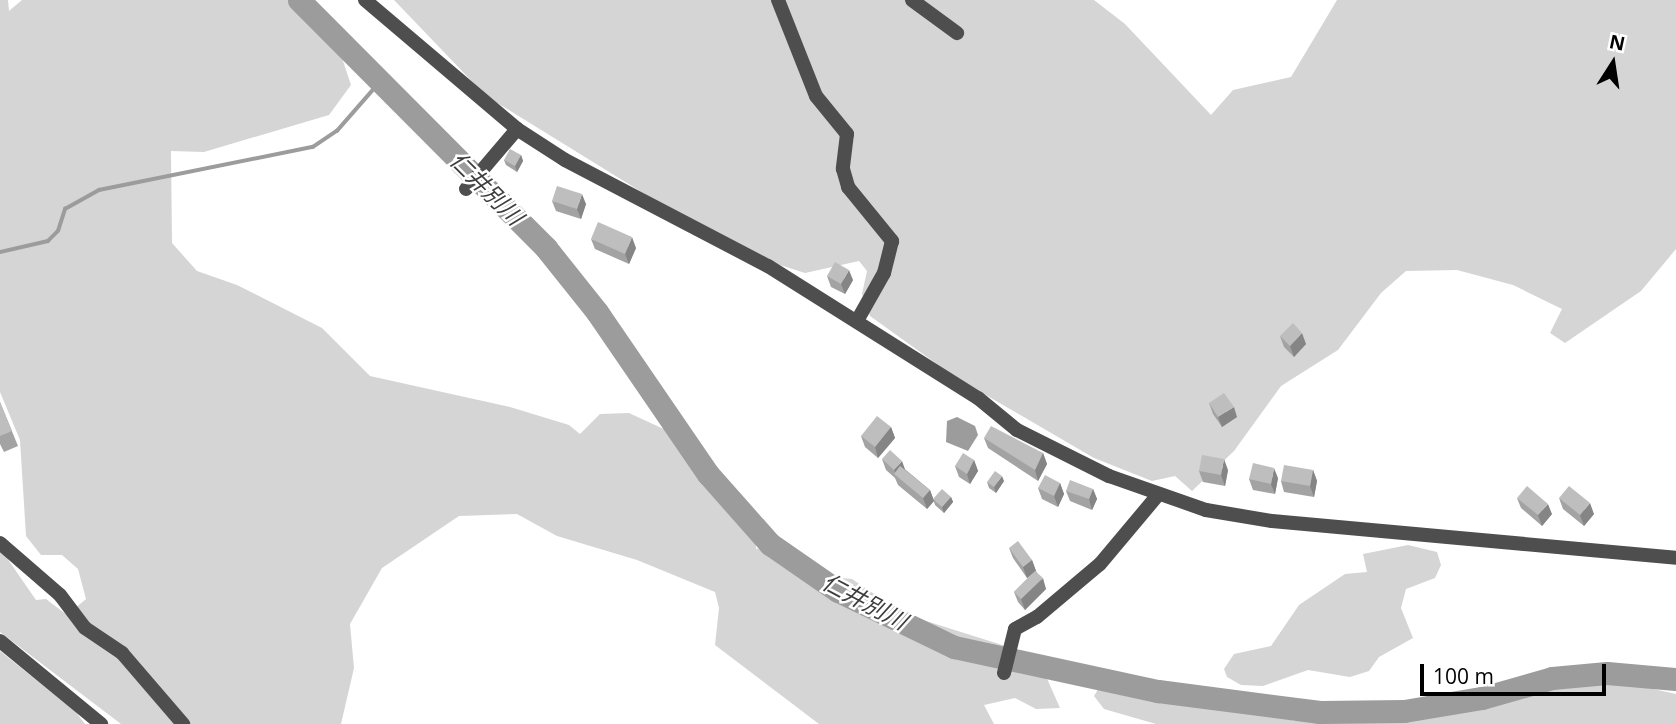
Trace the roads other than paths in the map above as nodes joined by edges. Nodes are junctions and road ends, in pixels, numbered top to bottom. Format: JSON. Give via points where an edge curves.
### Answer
{"nodes":[{"id":1,"x":365,"y":0,"type":"edge"},
{"id":2,"x":778,"y":0,"type":"edge"},
{"id":3,"x":912,"y":0,"type":"edge"},
{"id":4,"x":957,"y":33,"type":"dead end"},
{"id":5,"x":517,"y":128,"type":"junction"},
{"id":6,"x":466,"y":188,"type":"dead end"},
{"id":7,"x":857,"y":321,"type":"junction"},
{"id":8,"x":1158,"y":495,"type":"junction"},
{"id":9,"x":0,"y":543,"type":"edge"},
{"id":10,"x":1676,"y":558,"type":"edge"},
{"id":11,"x":0,"y":641,"type":"edge"},
{"id":12,"x":1004,"y":673,"type":"dead end"},
{"id":13,"x":101,"y":724,"type":"edge"},
{"id":14,"x":183,"y":724,"type":"edge"}],
"edges":[{"from":1,"to":5,"type":"street"},
{"from":2,"to":7,"type":"street","via":[[816,96],[847,134],[842,169],[848,187],[892,242],[884,273]]},
{"from":3,"to":4,"type":"street"},
{"from":5,"to":6,"type":"street"},
{"from":5,"to":7,"type":"street","via":[[565,160],[768,266]]},
{"from":7,"to":8,"type":"street","via":[[978,398],[1017,429],[1072,460]]},
{"from":8,"to":10,"type":"street","via":[[1272,521]]},
{"from":8,"to":12,"type":"street","via":[[1100,564],[1037,617],[1015,629]]},
{"from":9,"to":14,"type":"street","via":[[60,595],[85,628],[122,653]]},
{"from":11,"to":13,"type":"street"}]}
